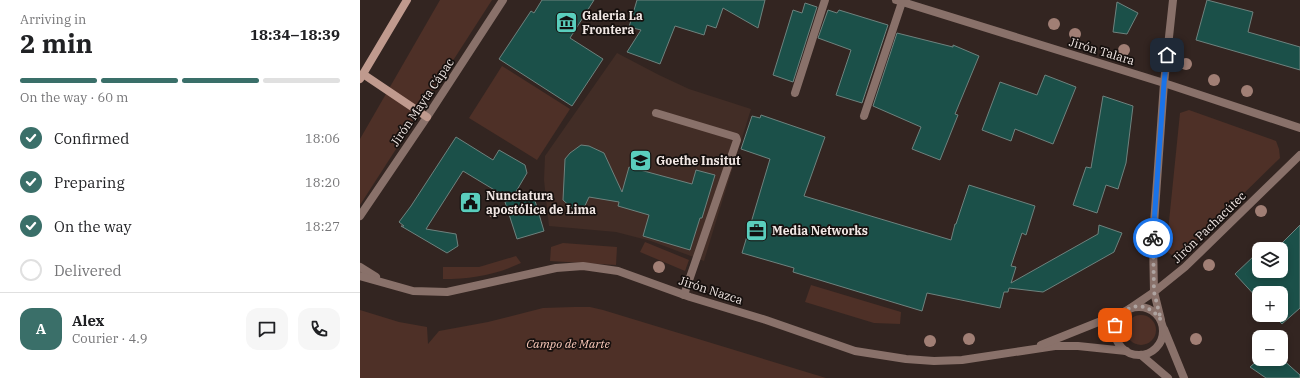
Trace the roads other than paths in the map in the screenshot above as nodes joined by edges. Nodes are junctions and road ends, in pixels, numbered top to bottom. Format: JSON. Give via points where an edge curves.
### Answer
{"nodes":[{"id":1,"x":407,"y":0,"type":"edge"},
{"id":2,"x":503,"y":0,"type":"edge"},
{"id":3,"x":825,"y":0,"type":"edge"},
{"id":4,"x":1173,"y":0,"type":"edge"},
{"id":5,"x":899,"y":1,"type":"edge"},
{"id":6,"x":362,"y":77,"type":"edge"},
{"id":7,"x":1164,"y":83,"type":"junction"},
{"id":8,"x":795,"y":93,"type":"dead end"},
{"id":9,"x":656,"y":113,"type":"dead end"},
{"id":10,"x":864,"y":116,"type":"dead end"},
{"id":11,"x":427,"y":117,"type":"junction"},
{"id":12,"x":1300,"y":128,"type":"edge"},
{"id":13,"x":1300,"y":155,"type":"edge"},
{"id":14,"x":360,"y":216,"type":"edge"},
{"id":15,"x":360,"y":267,"type":"edge"},
{"id":16,"x":360,"y":276,"type":"edge"},
{"id":17,"x":383,"y":282,"type":"junction"},
{"id":18,"x":1154,"y":292,"type":"junction"},
{"id":19,"x":684,"y":295,"type":"junction"},
{"id":20,"x":1126,"y":310,"type":"junction"},
{"id":21,"x":1162,"y":323,"type":"junction"},
{"id":22,"x":1031,"y":349,"type":"junction"},
{"id":23,"x":1126,"y":351,"type":"junction"},
{"id":24,"x":1141,"y":355,"type":"junction"},
{"id":25,"x":1168,"y":378,"type":"edge"},
{"id":26,"x":1184,"y":378,"type":"edge"}],
"edges":[{"from":1,"to":6,"type":"main road"},
{"from":2,"to":11,"type":"street","name":"Jirón Mayta Cápac"},
{"from":3,"to":8,"type":"street"},
{"from":4,"to":7,"type":"street"},
{"from":5,"to":7,"type":"street","name":"Jirón Talara"},
{"from":5,"to":10,"type":"street"},
{"from":6,"to":11,"type":"main road"},
{"from":7,"to":12,"type":"street","name":"Jirón Talara"},
{"from":7,"to":18,"type":"street","via":[[1153,238]]},
{"from":9,"to":19,"type":"street","via":[[736,137],[737,140]]},
{"from":11,"to":14,"type":"street","name":"Jirón Mayta Cápac"},
{"from":13,"to":18,"type":"street","name":"Jirón Pachacútec","via":[[1185,267]]},
{"from":15,"to":17,"type":"street","name":"Jirón Nazca"},
{"from":16,"to":17,"type":"street","name":"Jirón Nazca"},
{"from":17,"to":19,"type":"street","name":"Jirón Nazca","via":[[413,291],[447,292],[556,268],[583,266],[618,271]]},
{"from":18,"to":20,"type":"street","name":"Jirón Pachacútec"},
{"from":18,"to":21,"type":"street"},
{"from":19,"to":22,"type":"street","name":"Jirón Nazca","via":[[855,351],[891,357],[934,361],[962,360]]},
{"from":20,"to":21,"type":"street","via":[[1143,306],[1156,314]]},
{"from":20,"to":22,"type":"street","name":"Jirón Nazca"},
{"from":20,"to":23,"type":"street","via":[[1118,318],[1114,332],[1116,340]]},
{"from":21,"to":24,"type":"street","via":[[1163,335],[1158,346]]},
{"from":21,"to":26,"type":"street"},
{"from":22,"to":23,"type":"street","name":"Jirón Nazca","via":[[1078,346]]},
{"from":23,"to":24,"type":"street"},
{"from":24,"to":25,"type":"street"}]}
